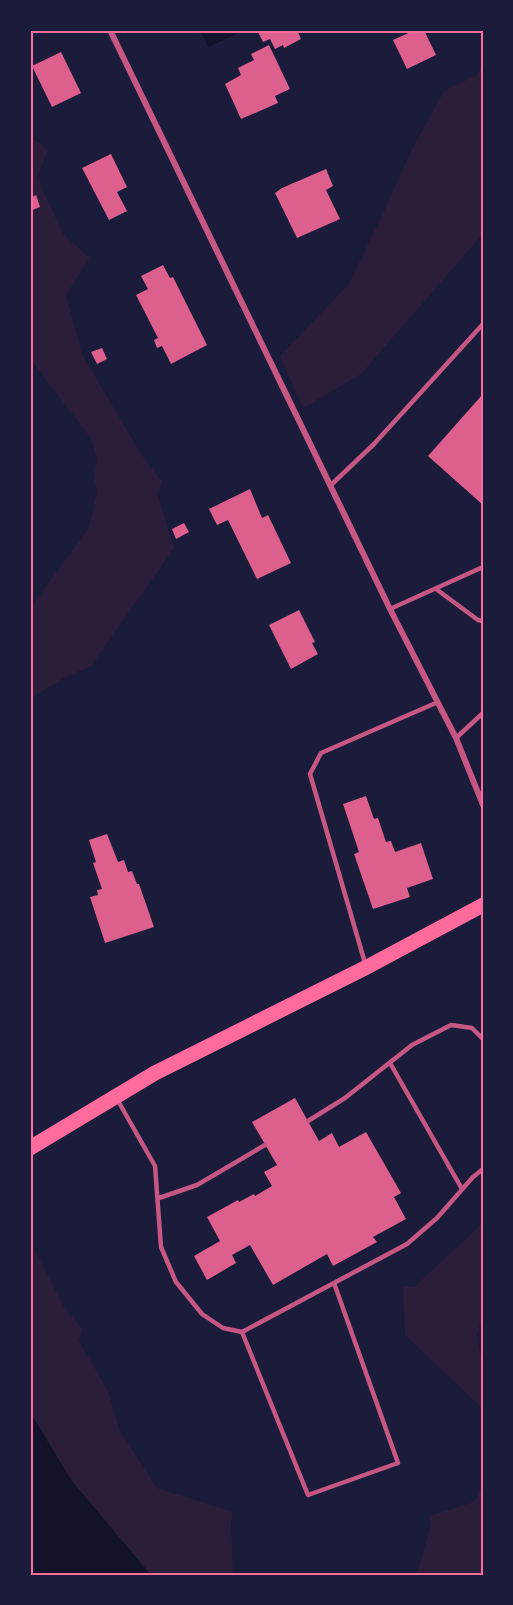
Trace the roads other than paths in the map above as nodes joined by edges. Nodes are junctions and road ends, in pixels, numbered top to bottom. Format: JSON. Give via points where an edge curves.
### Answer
{"nodes":[{"id":1,"x":110,"y":30,"type":"edge"},
{"id":2,"x":483,"y":324,"type":"edge"},
{"id":3,"x":332,"y":484,"type":"junction"},
{"id":4,"x":483,"y":567,"type":"edge"},
{"id":5,"x":436,"y":589,"type":"junction"},
{"id":6,"x":390,"y":609,"type":"junction"},
{"id":7,"x":483,"y":621,"type":"edge"},
{"id":8,"x":438,"y":702,"type":"junction"},
{"id":9,"x":483,"y":714,"type":"edge"},
{"id":10,"x":456,"y":738,"type":"junction"},
{"id":11,"x":483,"y":804,"type":"edge"},
{"id":12,"x":483,"y":905,"type":"edge"},
{"id":13,"x":367,"y":967,"type":"junction"},
{"id":14,"x":483,"y":1039,"type":"edge"},
{"id":15,"x":390,"y":1063,"type":"junction"},
{"id":16,"x":116,"y":1097,"type":"junction"},
{"id":17,"x":308,"y":1121,"type":"dead end"},
{"id":18,"x":265,"y":1145,"type":"dead end"},
{"id":19,"x":30,"y":1148,"type":"edge"},
{"id":20,"x":483,"y":1169,"type":"edge"},
{"id":21,"x":462,"y":1189,"type":"junction"},
{"id":22,"x":159,"y":1198,"type":"junction"},
{"id":23,"x":334,"y":1283,"type":"junction"},
{"id":24,"x":242,"y":1332,"type":"junction"}],
"edges":[{"from":1,"to":3,"type":"street"},
{"from":2,"to":3,"type":"lane","via":[[374,444]]},
{"from":3,"to":6,"type":"street"},
{"from":4,"to":5,"type":"lane"},
{"from":5,"to":6,"type":"lane"},
{"from":5,"to":7,"type":"lane"},
{"from":6,"to":8,"type":"street"},
{"from":8,"to":10,"type":"street"},
{"from":8,"to":13,"type":"lane","via":[[321,753],[310,774]]},
{"from":9,"to":10,"type":"lane"},
{"from":10,"to":11,"type":"street"},
{"from":12,"to":13,"type":"main road"},
{"from":13,"to":16,"type":"main road","via":[[155,1073]]},
{"from":14,"to":15,"type":"lane","via":[[472,1028],[451,1026],[412,1046]]},
{"from":15,"to":17,"type":"lane"},
{"from":15,"to":21,"type":"lane"},
{"from":16,"to":19,"type":"main road"},
{"from":16,"to":22,"type":"lane","via":[[155,1166]]},
{"from":18,"to":22,"type":"lane","via":[[197,1185]]},
{"from":20,"to":21,"type":"lane"},
{"from":21,"to":23,"type":"lane","via":[[407,1244]]},
{"from":22,"to":24,"type":"lane","via":[[161,1247],[176,1282],[202,1314],[223,1328]]},
{"from":23,"to":24,"type":"lane"},
{"from":23,"to":24,"type":"lane","via":[[398,1463],[308,1495]]}]}
